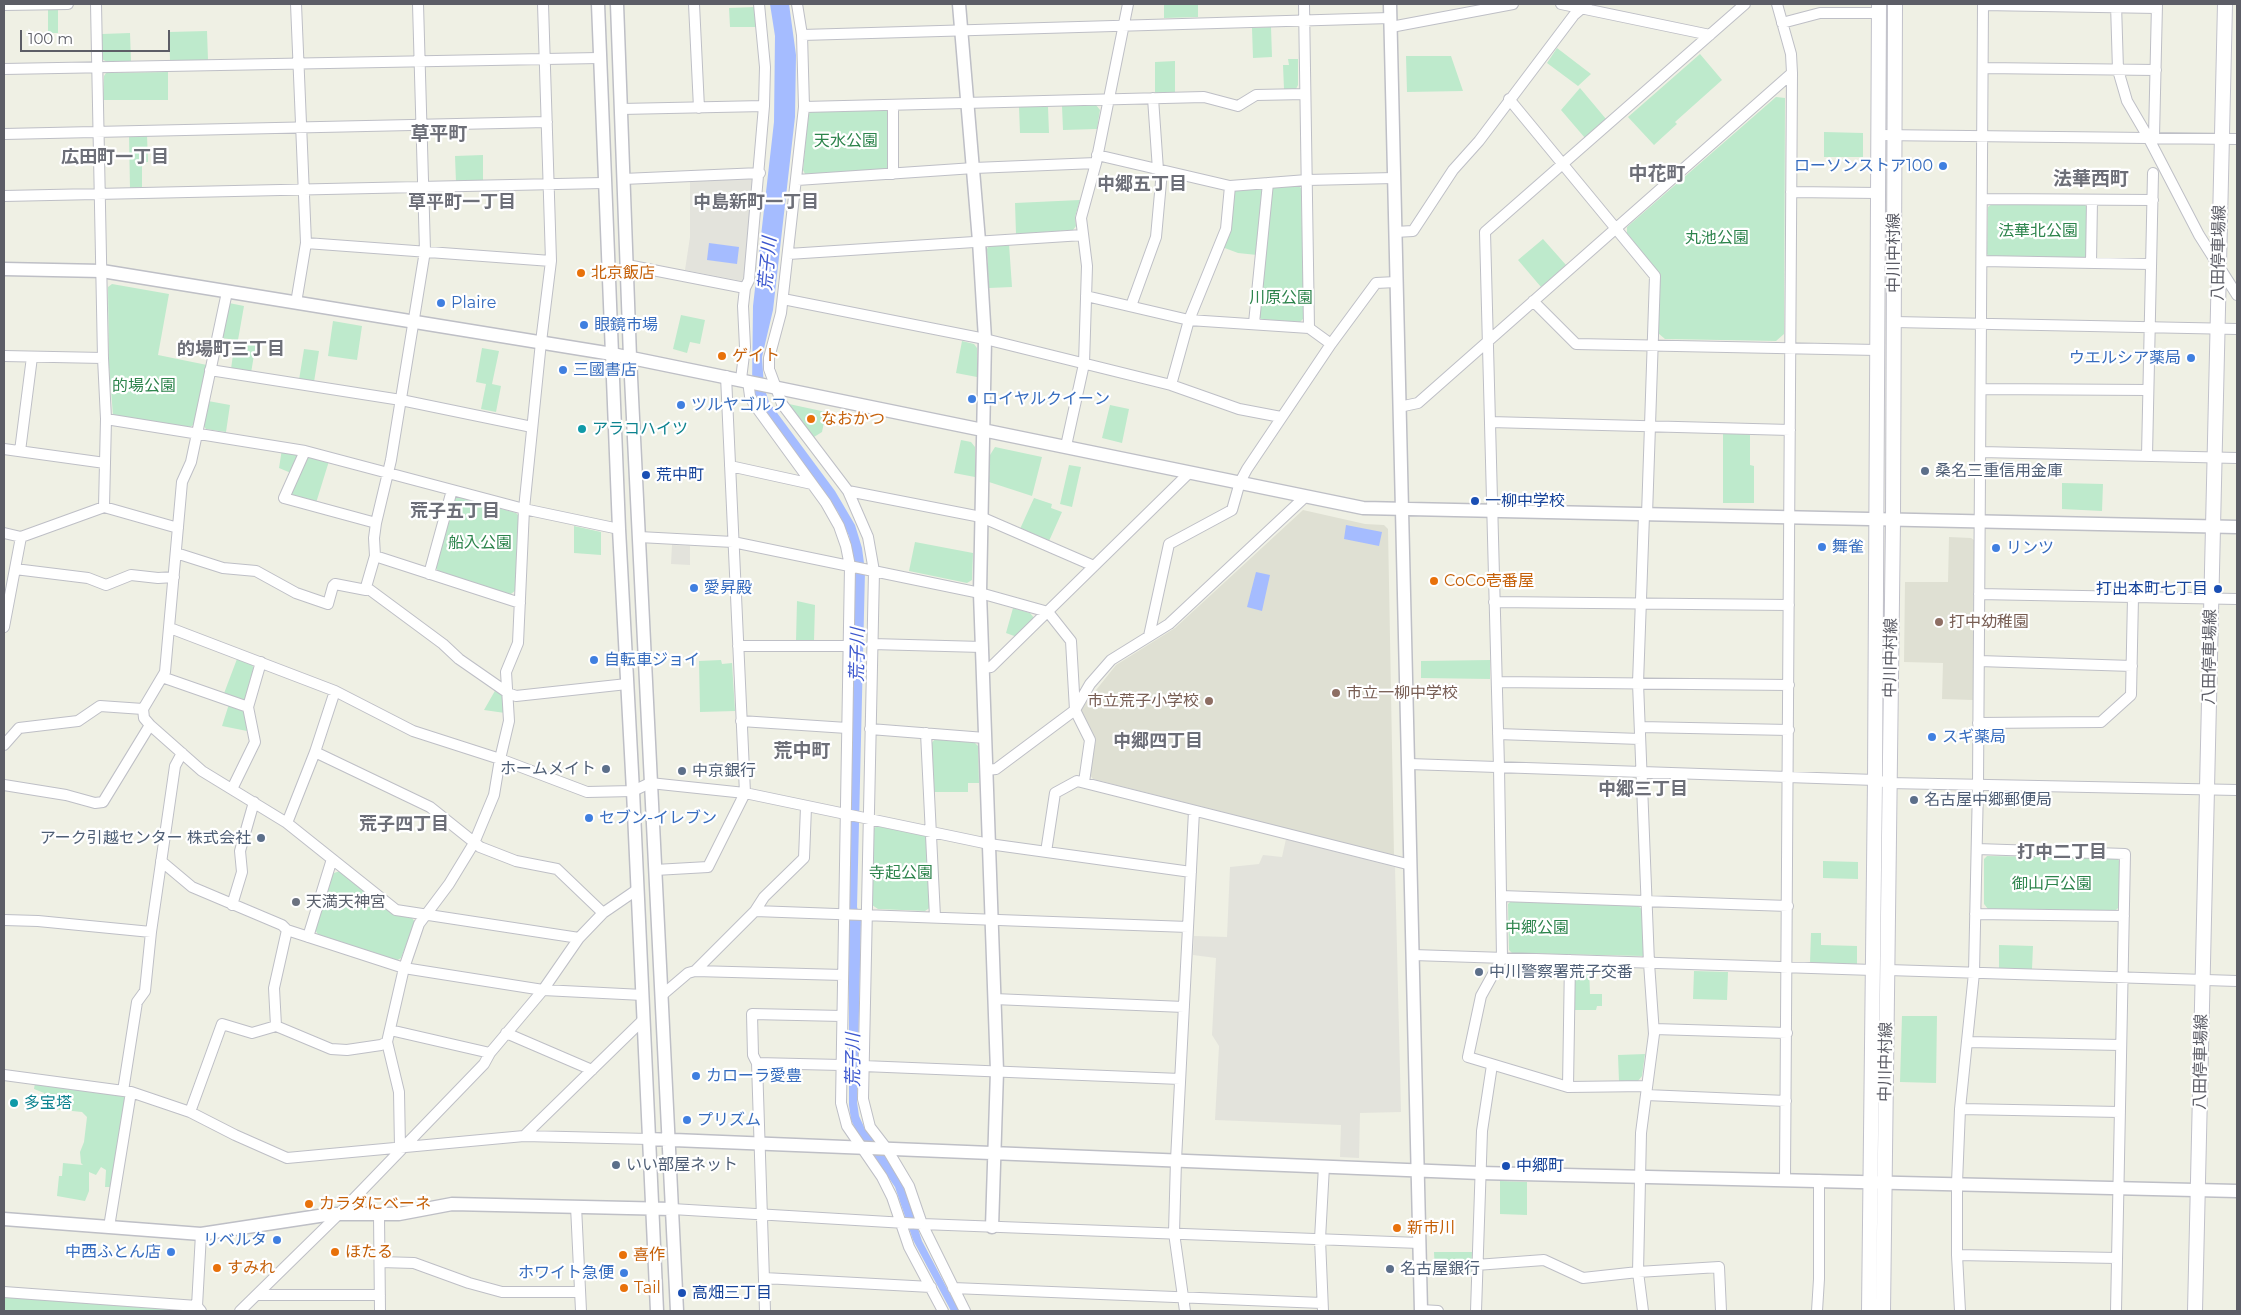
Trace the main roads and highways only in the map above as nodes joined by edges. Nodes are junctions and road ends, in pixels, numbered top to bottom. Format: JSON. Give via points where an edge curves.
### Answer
{"nodes":[{"id":1,"x":1895,"y":4,"type":"edge"},
{"id":2,"x":2225,"y":4,"type":"edge"},
{"id":3,"x":1879,"y":8,"type":"edge"},
{"id":4,"x":1878,"y":1181,"type":"junction"},
{"id":5,"x":1869,"y":1311,"type":"edge"},
{"id":6,"x":1883,"y":1311,"type":"edge"},
{"id":7,"x":2195,"y":1311,"type":"edge"}],
"edges":[{"from":1,"to":4,"type":"main road","name":"中川中村線","via":[[1888,970]]},
{"from":2,"to":7,"type":"main road","name":"八田停車場線"},
{"from":3,"to":4,"type":"main road","name":"中川中村線","via":[[1872,970]]},
{"from":4,"to":5,"type":"main road","name":"中川中村線"},
{"from":4,"to":6,"type":"main road","name":"中川中村線"}]}
